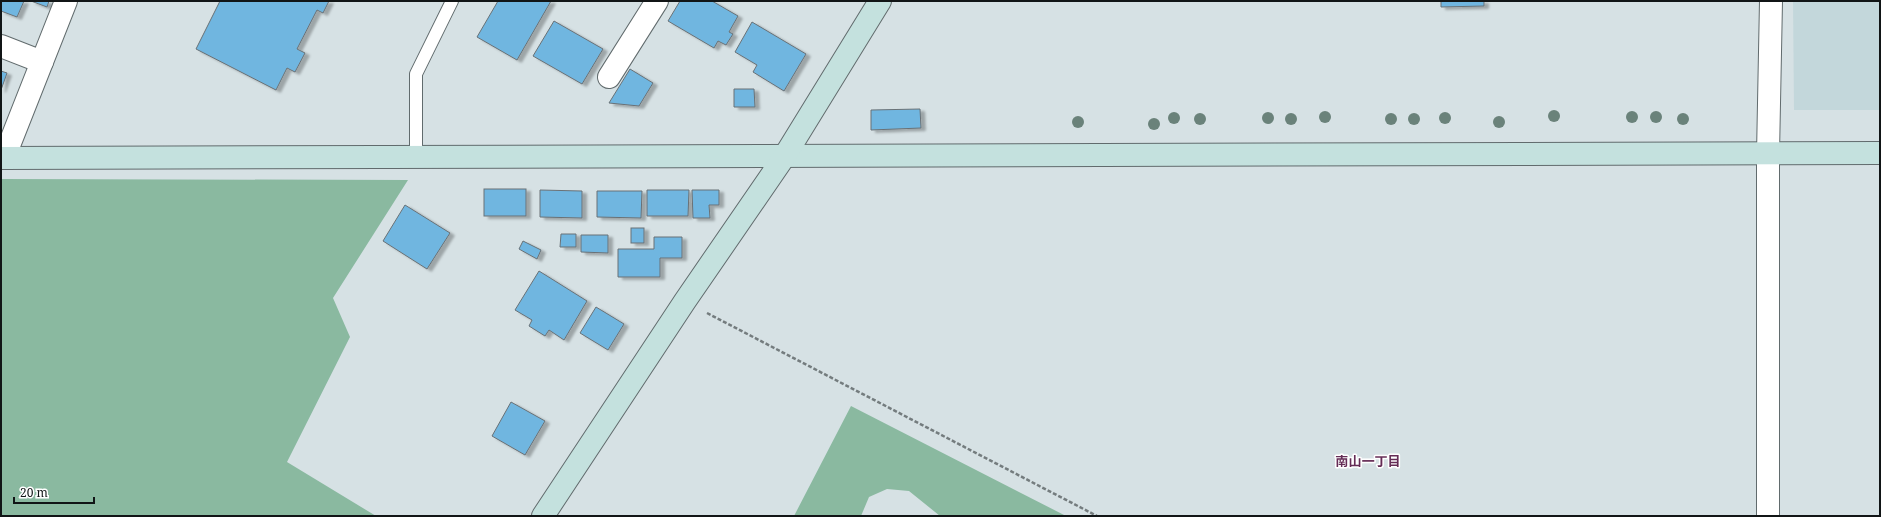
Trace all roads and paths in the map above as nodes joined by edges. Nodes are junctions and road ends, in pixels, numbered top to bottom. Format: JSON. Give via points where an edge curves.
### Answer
{"nodes":[{"id":1,"x":66,"y":1,"type":"edge"},
{"id":2,"x":452,"y":1,"type":"edge"},
{"id":3,"x":658,"y":1,"type":"edge"},
{"id":4,"x":1771,"y":1,"type":"edge"},
{"id":5,"x":879,"y":2,"type":"edge"},
{"id":6,"x":1,"y":46,"type":"edge"},
{"id":7,"x":42,"y":62,"type":"junction"},
{"id":8,"x":609,"y":77,"type":"dead end"},
{"id":9,"x":1768,"y":154,"type":"junction"},
{"id":10,"x":1880,"y":154,"type":"edge"},
{"id":11,"x":416,"y":157,"type":"junction"},
{"id":12,"x":784,"y":157,"type":"junction"},
{"id":13,"x":2,"y":158,"type":"edge"},
{"id":14,"x":685,"y":301,"type":"junction"},
{"id":15,"x":543,"y":516,"type":"edge"},
{"id":16,"x":1096,"y":516,"type":"edge"},
{"id":17,"x":1768,"y":516,"type":"edge"}],
"edges":[{"from":1,"to":7,"type":"street"},
{"from":2,"to":11,"type":"lane","via":[[416,74]]},
{"from":3,"to":8,"type":"street"},
{"from":4,"to":9,"type":"street"},
{"from":5,"to":12,"type":"street"},
{"from":6,"to":7,"type":"street"},
{"from":7,"to":13,"type":"street"},
{"from":9,"to":10,"type":"street"},
{"from":9,"to":12,"type":"street"},
{"from":9,"to":17,"type":"street"},
{"from":11,"to":12,"type":"street"},
{"from":11,"to":13,"type":"street"},
{"from":12,"to":14,"type":"street"},
{"from":14,"to":15,"type":"street"},
{"from":14,"to":16,"type":"path"}]}
